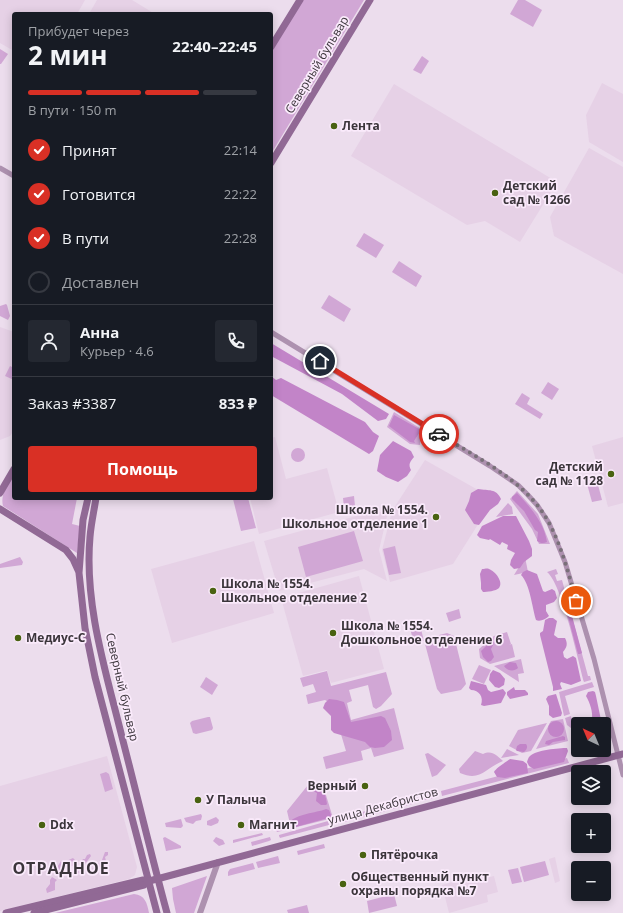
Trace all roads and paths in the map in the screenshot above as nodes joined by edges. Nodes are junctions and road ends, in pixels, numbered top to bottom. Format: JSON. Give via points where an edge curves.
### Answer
{"nodes":[{"id":1,"x":300,"y":0,"type":"edge"},
{"id":2,"x":370,"y":0,"type":"edge"},
{"id":3,"x":273,"y":44,"type":"edge"},
{"id":4,"x":273,"y":160,"type":"edge"},
{"id":5,"x":0,"y":168,"type":"edge"},
{"id":6,"x":12,"y":175,"type":"edge"},
{"id":7,"x":273,"y":333,"type":"edge"},
{"id":8,"x":12,"y":472,"type":"edge"},
{"id":9,"x":0,"y":492,"type":"edge"},
{"id":10,"x":88,"y":500,"type":"edge"},
{"id":11,"x":96,"y":500,"type":"edge"},
{"id":12,"x":0,"y":509,"type":"edge"},
{"id":13,"x":79,"y":573,"type":"junction"},
{"id":14,"x":620,"y":755,"type":"edge"},
{"id":15,"x":623,"y":775,"type":"edge"},
{"id":16,"x":218,"y":862,"type":"junction"},
{"id":17,"x":158,"y":879,"type":"junction"},
{"id":18,"x":149,"y":881,"type":"junction"},
{"id":19,"x":6,"y":913,"type":"edge"},
{"id":20,"x":34,"y":913,"type":"edge"},
{"id":21,"x":157,"y":913,"type":"edge"},
{"id":22,"x":166,"y":913,"type":"edge"},
{"id":23,"x":200,"y":913,"type":"edge"}],
"edges":[{"from":1,"to":3,"type":"main road"},
{"from":2,"to":4,"type":"main road","name":"Северный бульвар"},
{"from":5,"to":6,"type":"street"},
{"from":7,"to":14,"type":"street","via":[[485,462],[518,485],[537,505],[549,523],[568,572]]},
{"from":8,"to":9,"type":"main road"},
{"from":10,"to":13,"type":"main road","name":"Северный бульвар","via":[[83,520]]},
{"from":11,"to":17,"type":"main road","name":"Северный бульвар","via":[[89,564],[93,611],[108,682]]},
{"from":12,"to":13,"type":"main road","via":[[66,550]]},
{"from":13,"to":18,"type":"main road","name":"Северный бульвар","via":[[85,628],[92,662]]},
{"from":14,"to":15,"type":"street"},
{"from":14,"to":16,"type":"main road","name":"улица Декабристов"},
{"from":16,"to":17,"type":"main road","name":"улица Декабристов"},
{"from":16,"to":23,"type":"street"},
{"from":17,"to":18,"type":"main road","name":"улица Декабристов"},
{"from":17,"to":22,"type":"main road","name":"Северный бульвар"},
{"from":18,"to":19,"type":"main road","name":"улица Декабристов","via":[[142,880]]},
{"from":18,"to":20,"type":"main road","name":"улица Декабристов","via":[[144,885]]},
{"from":18,"to":21,"type":"main road","name":"Северный бульвар"}]}
